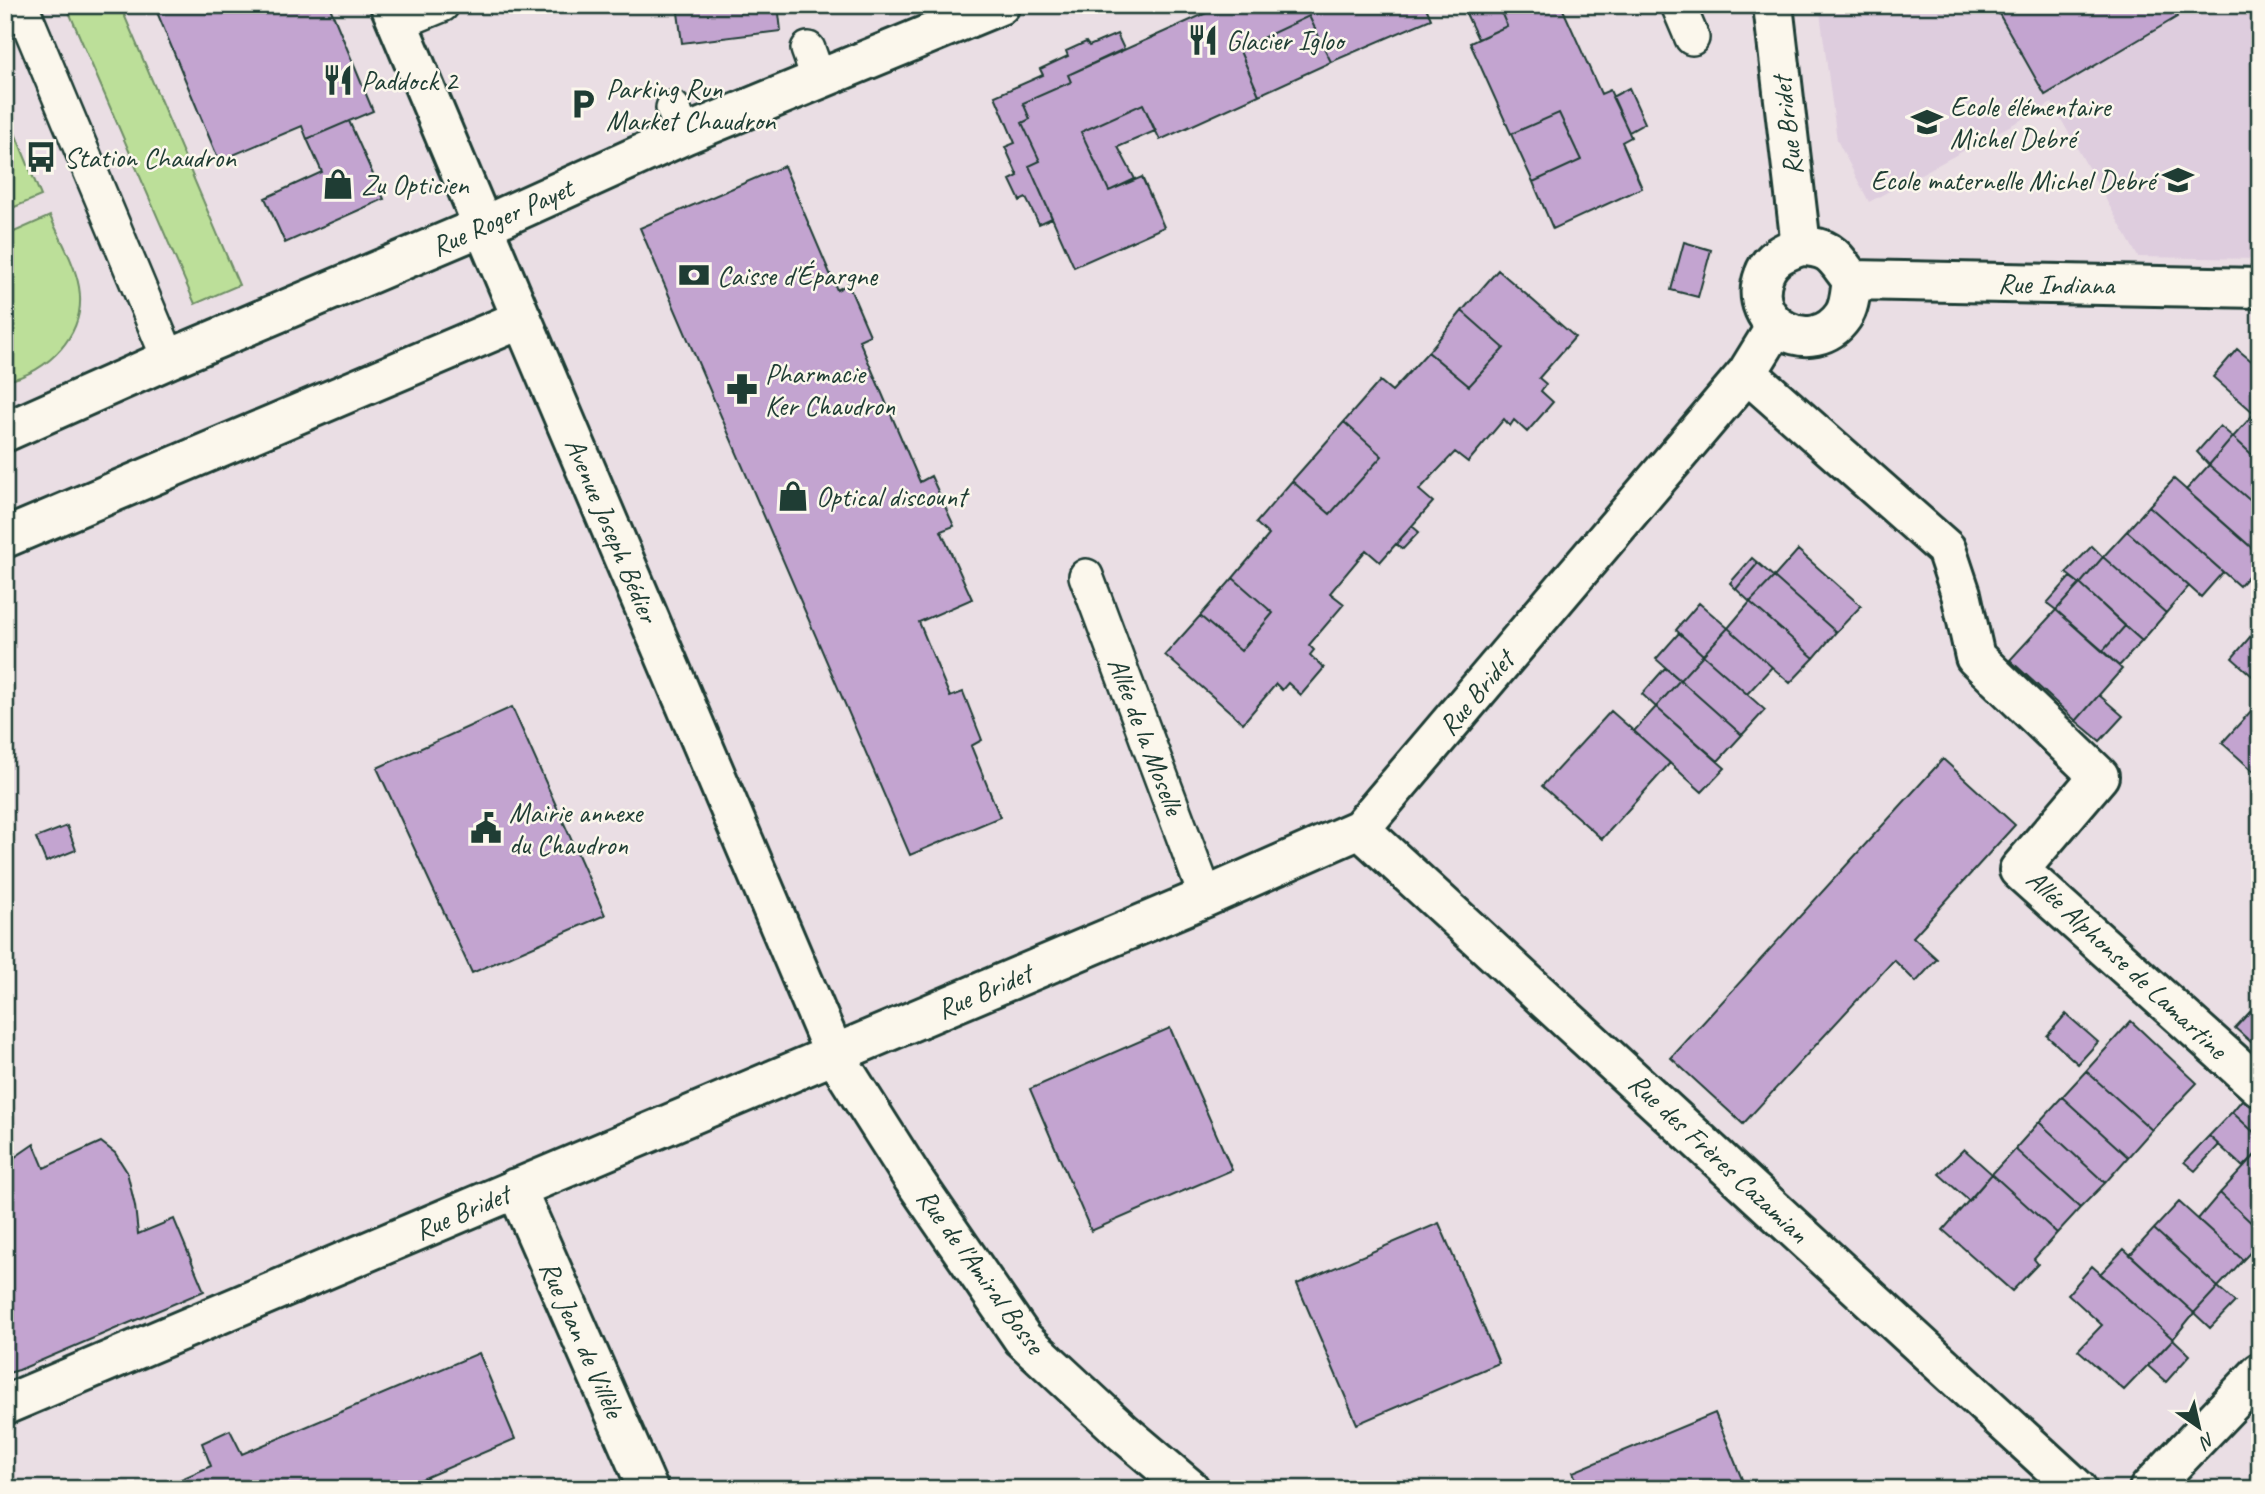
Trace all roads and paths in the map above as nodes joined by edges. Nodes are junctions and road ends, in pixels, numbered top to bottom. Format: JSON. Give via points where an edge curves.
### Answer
{"nodes":[{"id":1,"x":21,"y":5,"type":"edge"},
{"id":2,"x":442,"y":5,"type":"edge"},
{"id":3,"x":1000,"y":5,"type":"edge"},
{"id":4,"x":1678,"y":5,"type":"edge"},
{"id":5,"x":1773,"y":5,"type":"edge"},
{"id":6,"x":394,"y":14,"type":"edge"},
{"id":7,"x":954,"y":14,"type":"edge"},
{"id":8,"x":1692,"y":38,"type":"dead end"},
{"id":9,"x":483,"y":226,"type":"junction"},
{"id":10,"x":1801,"y":246,"type":"junction"},
{"id":11,"x":1852,"y":280,"type":"junction"},
{"id":12,"x":2260,"y":288,"type":"edge"},
{"id":13,"x":522,"y":319,"type":"junction"},
{"id":14,"x":1776,"y":326,"type":"junction"},
{"id":15,"x":169,"y":359,"type":"junction"},
{"id":16,"x":1747,"y":373,"type":"junction"},
{"id":17,"x":5,"y":432,"type":"edge"},
{"id":18,"x":5,"y":537,"type":"edge"},
{"id":19,"x":1086,"y":576,"type":"dead end"},
{"id":20,"x":1360,"y":829,"type":"junction"},
{"id":21,"x":1206,"y":897,"type":"junction"},
{"id":22,"x":834,"y":1054,"type":"junction"},
{"id":23,"x":2260,"y":1087,"type":"edge"},
{"id":24,"x":516,"y":1188,"type":"junction"},
{"id":25,"x":2260,"y":1373,"type":"edge"},
{"id":26,"x":5,"y":1405,"type":"edge"},
{"id":27,"x":648,"y":1489,"type":"edge"},
{"id":28,"x":1190,"y":1489,"type":"edge"},
{"id":29,"x":2077,"y":1489,"type":"edge"},
{"id":30,"x":2149,"y":1489,"type":"edge"}],
"edges":[{"from":1,"to":15,"type":"lane"},
{"from":2,"to":6,"type":"lane"},
{"from":3,"to":7,"type":"street","name":"Rue Roger Payet"},
{"from":4,"to":8,"type":"lane"},
{"from":5,"to":10,"type":"street","name":"Rue Bridet"},
{"from":6,"to":9,"type":"street","name":"Avenue Joseph Bédier"},
{"from":7,"to":9,"type":"street","name":"Rue Roger Payet","via":[[814,65],[679,122]]},
{"from":9,"to":13,"type":"street","name":"Avenue Joseph Bédier"},
{"from":9,"to":15,"type":"street","name":"Rue Roger Payet"},
{"from":10,"to":11,"type":"street","via":[[1828,252]]},
{"from":10,"to":14,"type":"street","via":[[1775,258],[1760,285],[1766,314]]},
{"from":11,"to":12,"type":"street","name":"Rue Indiana"},
{"from":11,"to":14,"type":"street","via":[[1844,315],[1834,326],[1806,337]]},
{"from":13,"to":18,"type":"street"},
{"from":13,"to":22,"type":"street","name":"Avenue Joseph Bédier"},
{"from":14,"to":16,"type":"street","name":"Rue Bridet"},
{"from":15,"to":17,"type":"street","name":"Rue Roger Payet"},
{"from":16,"to":20,"type":"street","name":"Rue Bridet"},
{"from":16,"to":23,"type":"street","name":"Allée Alphonse de Lamartine","via":[[1945,549],[1975,657],[2099,776],[2019,870]]},
{"from":19,"to":21,"type":"lane","name":"Allée de la Moselle"},
{"from":20,"to":21,"type":"street","name":"Rue Bridet"},
{"from":20,"to":29,"type":"street","name":"Rue des Frères Cazamian"},
{"from":21,"to":22,"type":"street","name":"Rue Bridet"},
{"from":22,"to":24,"type":"street","name":"Rue Bridet"},
{"from":22,"to":28,"type":"street","name":"Rue de l'Amiral Bosse","via":[[1023,1339]]},
{"from":24,"to":26,"type":"street","name":"Rue Bridet"},
{"from":24,"to":27,"type":"street","name":"Rue Jean de Villèle"},
{"from":25,"to":30,"type":"street"}]}
